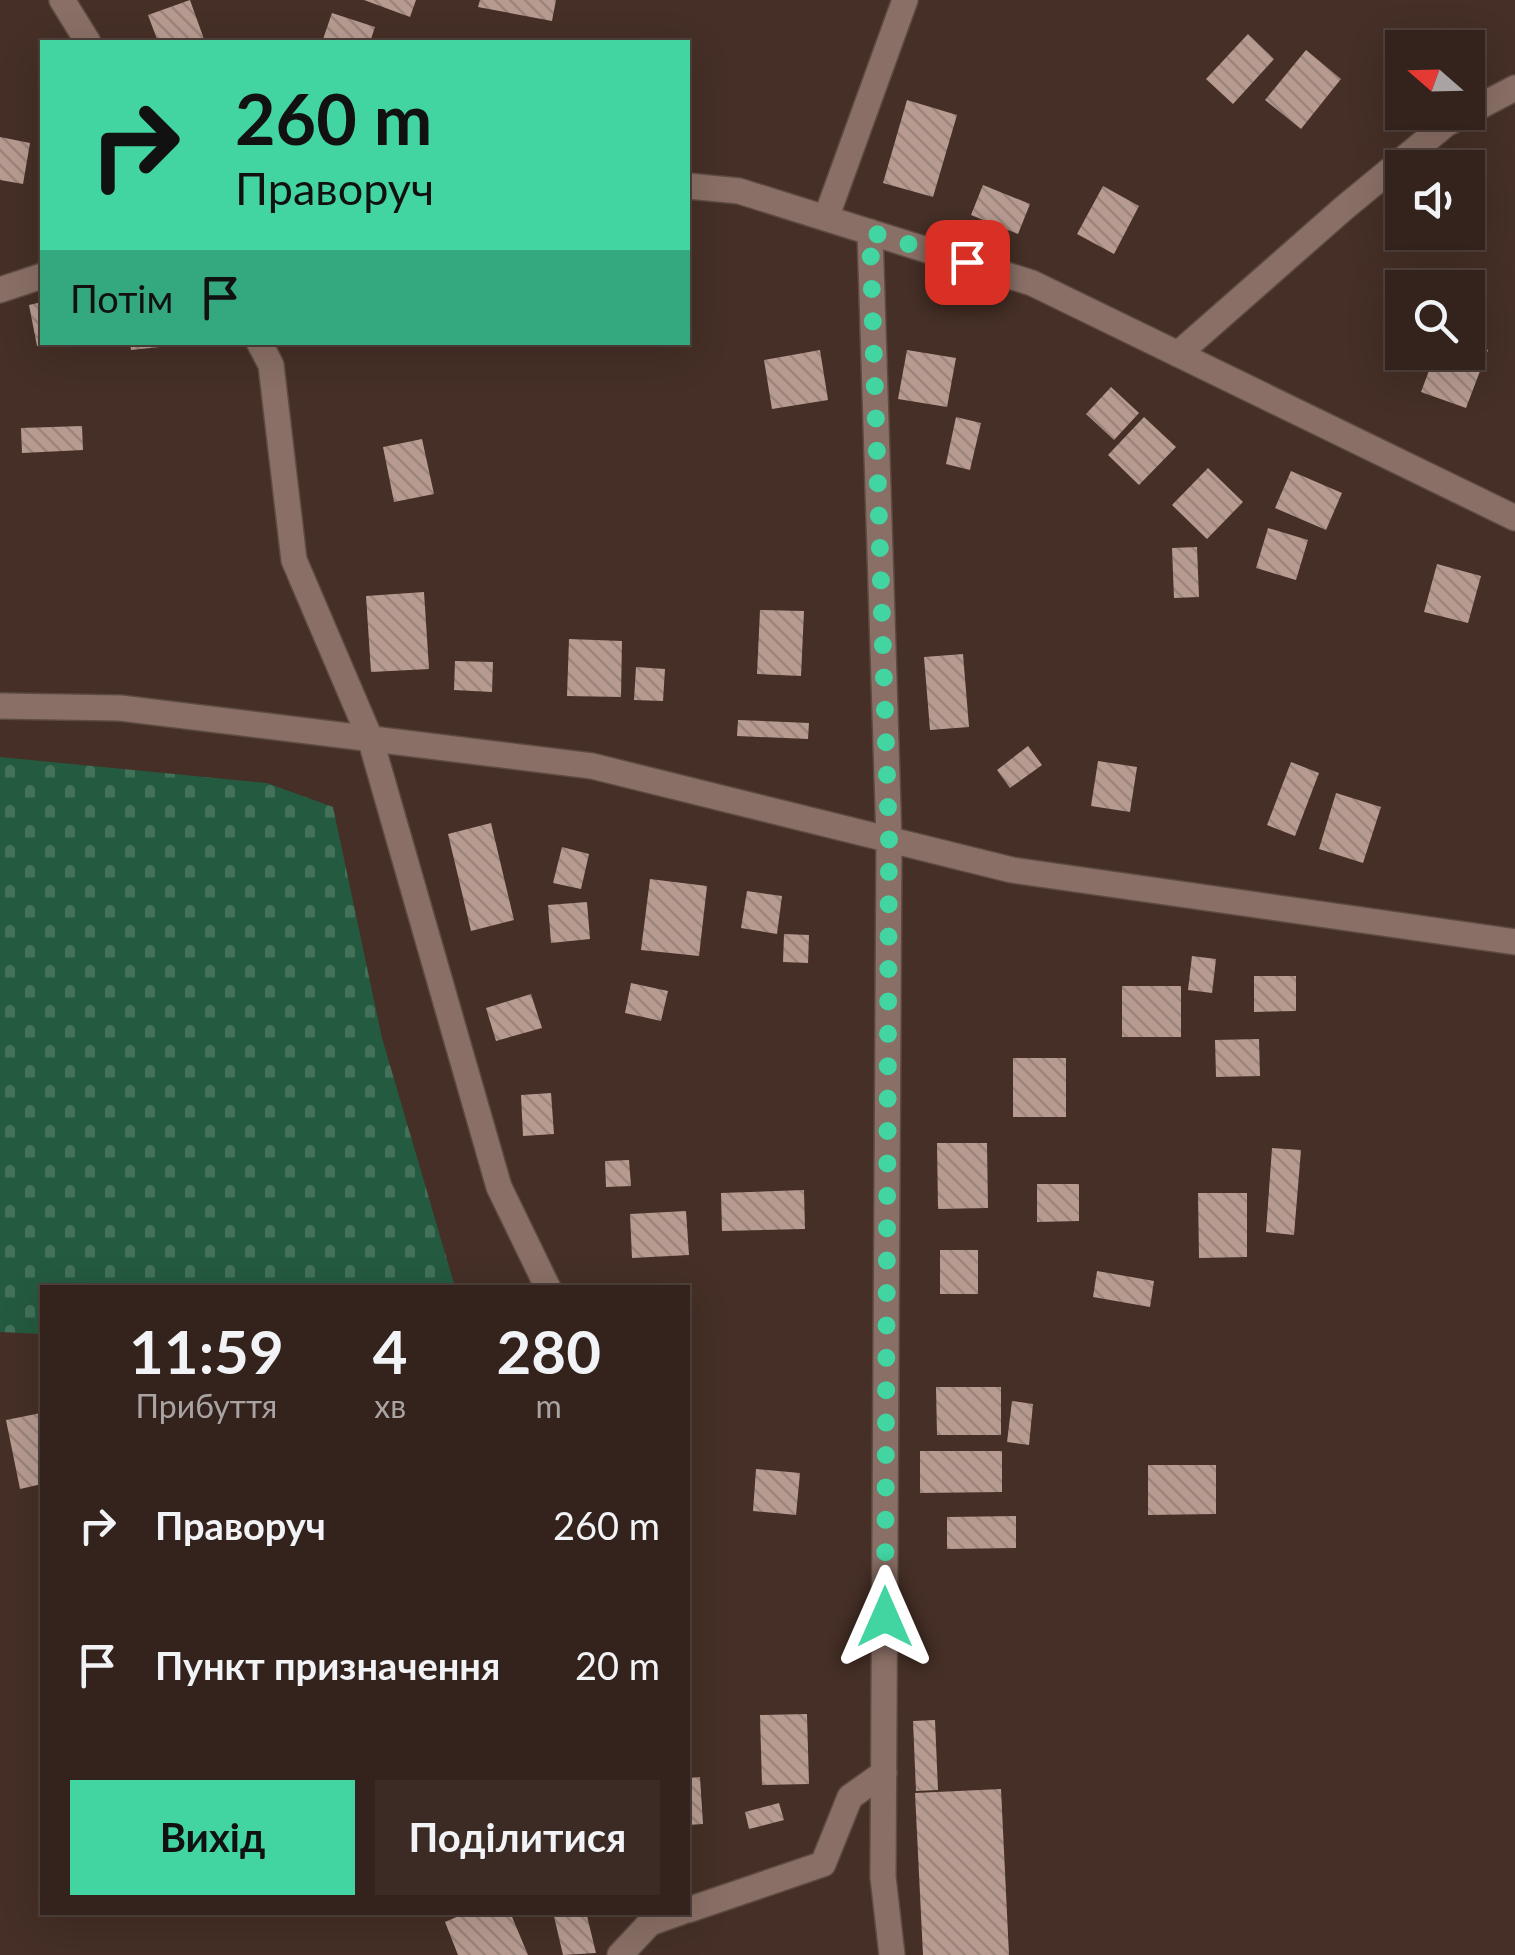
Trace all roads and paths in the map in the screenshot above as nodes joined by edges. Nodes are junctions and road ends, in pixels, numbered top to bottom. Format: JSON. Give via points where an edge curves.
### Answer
{"nodes":[{"id":1,"x":62,"y":0,"type":"edge"},
{"id":2,"x":905,"y":0,"type":"edge"},
{"id":3,"x":87,"y":40,"type":"edge"},
{"id":4,"x":1515,"y":88,"type":"edge"},
{"id":5,"x":690,"y":186,"type":"edge"},
{"id":6,"x":826,"y":218,"type":"junction"},
{"id":7,"x":870,"y":232,"type":"junction"},
{"id":8,"x":40,"y":277,"type":"edge"},
{"id":9,"x":0,"y":290,"type":"edge"},
{"id":10,"x":260,"y":345,"type":"edge"},
{"id":11,"x":1178,"y":354,"type":"junction"},
{"id":12,"x":1515,"y":518,"type":"edge"},
{"id":13,"x":0,"y":706,"type":"edge"},
{"id":14,"x":370,"y":738,"type":"junction"},
{"id":15,"x":889,"y":840,"type":"junction"},
{"id":16,"x":1515,"y":942,"type":"edge"},
{"id":17,"x":547,"y":1285,"type":"edge"},
{"id":18,"x":884,"y":1773,"type":"junction"},
{"id":19,"x":690,"y":1909,"type":"edge"},
{"id":20,"x":649,"y":1918,"type":"edge"},
{"id":21,"x":620,"y":1955,"type":"edge"},
{"id":22,"x":892,"y":1955,"type":"edge"}],
"edges":[{"from":1,"to":3,"type":"street"},
{"from":2,"to":6,"type":"street"},
{"from":4,"to":11,"type":"street","via":[[1446,124]]},
{"from":5,"to":6,"type":"street","via":[[739,191]]},
{"from":6,"to":7,"type":"street"},
{"from":7,"to":11,"type":"street","via":[[1032,282]]},
{"from":7,"to":15,"type":"street"},
{"from":8,"to":9,"type":"street"},
{"from":10,"to":14,"type":"street","via":[[270,365],[294,560]]},
{"from":11,"to":12,"type":"street"},
{"from":13,"to":14,"type":"street","via":[[120,708]]},
{"from":14,"to":15,"type":"street","via":[[592,766]]},
{"from":14,"to":17,"type":"street","via":[[498,1187]]},
{"from":15,"to":16,"type":"street","via":[[1012,870]]},
{"from":15,"to":18,"type":"street"},
{"from":18,"to":19,"type":"street","via":[[850,1797],[823,1864]]},
{"from":18,"to":22,"type":"street"},
{"from":20,"to":21,"type":"street"}]}
